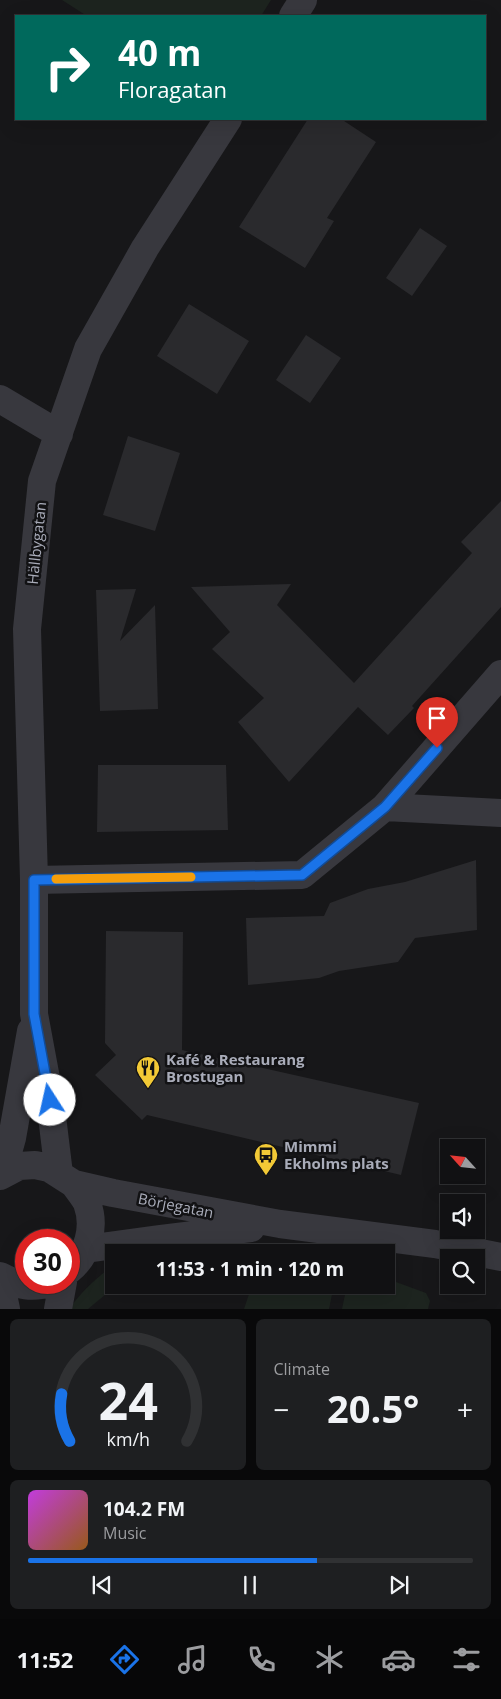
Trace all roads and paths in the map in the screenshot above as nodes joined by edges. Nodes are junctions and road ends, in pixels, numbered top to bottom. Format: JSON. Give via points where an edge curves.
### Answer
{"nodes":[{"id":1,"x":303,"y":0,"type":"edge"},
{"id":2,"x":294,"y":15,"type":"edge"},
{"id":3,"x":227,"y":120,"type":"edge"},
{"id":4,"x":0,"y":399,"type":"edge"},
{"id":5,"x":59,"y":434,"type":"junction"},
{"id":6,"x":501,"y":674,"type":"edge"},
{"id":7,"x":385,"y":807,"type":"junction"},
{"id":8,"x":501,"y":812,"type":"edge"},
{"id":9,"x":34,"y":880,"type":"junction"},
{"id":10,"x":34,"y":1014,"type":"junction"},
{"id":11,"x":1,"y":1175,"type":"edge"},
{"id":12,"x":66,"y":1179,"type":"junction"},
{"id":13,"x":280,"y":1224,"type":"junction"},
{"id":14,"x":86,"y":1249,"type":"junction"},
{"id":15,"x":501,"y":1257,"type":"edge"},
{"id":16,"x":80,"y":1258,"type":"edge"},
{"id":17,"x":0,"y":1276,"type":"edge"},
{"id":18,"x":0,"y":1281,"type":"edge"},
{"id":19,"x":15,"y":1284,"type":"edge"},
{"id":20,"x":61,"y":1294,"type":"edge"},
{"id":21,"x":6,"y":1309,"type":"edge"},
{"id":22,"x":58,"y":1309,"type":"edge"}],
"edges":[{"from":1,"to":2,"type":"street"},
{"from":3,"to":5,"type":"street","name":"Hällbygatan","via":[[145,248],[88,349]]},
{"from":4,"to":5,"type":"street"},
{"from":5,"to":9,"type":"street","name":"Hällbygatan","via":[[42,481],[28,629]]},
{"from":6,"to":7,"type":"street"},
{"from":7,"to":8,"type":"street"},
{"from":7,"to":9,"type":"street","via":[[302,875]]},
{"from":9,"to":10,"type":"street","name":"Hällbygatan"},
{"from":10,"to":11,"type":"street","name":"Hällbygatan","via":[[12,1138]]},
{"from":10,"to":12,"type":"street","name":"Hällbygatan"},
{"from":11,"to":12,"type":"street","name":"Börjegatan","via":[[19,1166],[34,1165],[49,1168]]},
{"from":12,"to":13,"type":"street","name":"Börjegatan","via":[[113,1193]]},
{"from":12,"to":14,"type":"street","via":[[86,1202],[91,1223]]},
{"from":13,"to":14,"type":"street","name":"Börjegatan"},
{"from":13,"to":15,"type":"street","name":"Börjegatan","via":[[435,1244]]},
{"from":14,"to":16,"type":"street"},
{"from":17,"to":19,"type":"street"},
{"from":18,"to":21,"type":"street"},
{"from":20,"to":22,"type":"street"}]}
